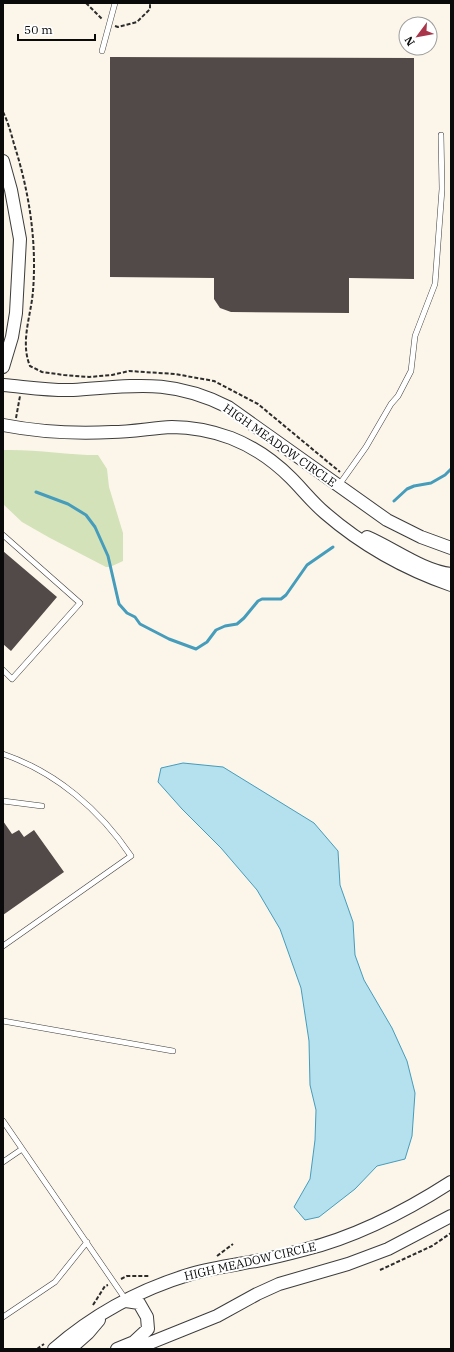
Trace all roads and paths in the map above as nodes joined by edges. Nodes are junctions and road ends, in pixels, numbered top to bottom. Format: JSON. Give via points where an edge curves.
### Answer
{"nodes":[{"id":1,"x":115,"y":3,"type":"edge"},
{"id":2,"x":102,"y":51,"type":"dead end"},
{"id":3,"x":3,"y":112,"type":"edge"},
{"id":4,"x":441,"y":135,"type":"dead end"},
{"id":5,"x":3,"y":161,"type":"edge"},
{"id":6,"x":3,"y":367,"type":"edge"},
{"id":7,"x":3,"y":385,"type":"edge"},
{"id":8,"x":20,"y":398,"type":"dead end"},
{"id":9,"x":16,"y":418,"type":"dead end"},
{"id":10,"x":3,"y":425,"type":"edge"},
{"id":11,"x":342,"y":481,"type":"junction"},
{"id":12,"x":343,"y":528,"type":"junction"},
{"id":13,"x":3,"y":535,"type":"edge"},
{"id":14,"x":451,"y":548,"type":"edge"},
{"id":15,"x":451,"y":574,"type":"edge"},
{"id":16,"x":451,"y":585,"type":"edge"},
{"id":17,"x":3,"y":670,"type":"edge"},
{"id":18,"x":3,"y":754,"type":"edge"},
{"id":19,"x":3,"y":801,"type":"edge"},
{"id":20,"x":42,"y":806,"type":"dead end"},
{"id":21,"x":3,"y":946,"type":"edge"},
{"id":22,"x":3,"y":1021,"type":"edge"},
{"id":23,"x":173,"y":1051,"type":"dead end"},
{"id":24,"x":3,"y":1121,"type":"edge"},
{"id":25,"x":22,"y":1149,"type":"junction"},
{"id":26,"x":3,"y":1162,"type":"edge"},
{"id":27,"x":451,"y":1182,"type":"edge"},
{"id":28,"x":451,"y":1216,"type":"edge"},
{"id":29,"x":451,"y":1233,"type":"edge"},
{"id":30,"x":87,"y":1242,"type":"junction"},
{"id":31,"x":380,"y":1270,"type":"dead end"},
{"id":32,"x":126,"y":1301,"type":"junction"},
{"id":33,"x":104,"y":1312,"type":"junction"},
{"id":34,"x":3,"y":1317,"type":"edge"},
{"id":35,"x":54,"y":1349,"type":"edge"},
{"id":36,"x":70,"y":1349,"type":"edge"},
{"id":37,"x":117,"y":1349,"type":"edge"},
{"id":38,"x":135,"y":1349,"type":"edge"}],
"edges":[{"from":1,"to":2,"type":"lane"},
{"from":3,"to":11,"type":"path","via":[[18,156],[28,198],[34,248],[33,291],[25,348],[30,366],[42,372],[64,375],[89,377],[130,371],[175,374],[214,381],[258,404]]},
{"from":4,"to":11,"type":"lane","via":[[442,189],[435,284],[415,336],[411,371],[398,396]]},
{"from":5,"to":6,"type":"street","via":[[20,239],[16,313]]},
{"from":7,"to":11,"type":"street","name":"HIGH MEADOW CIRCLE","via":[[72,390],[144,385],[194,392],[228,407]]},
{"from":8,"to":9,"type":"path"},
{"from":10,"to":12,"type":"street","name":"HIGH MEADOW CIRCLE","via":[[71,433],[173,427],[213,432],[233,439],[265,456]]},
{"from":11,"to":14,"type":"street","name":"HIGH MEADOW CIRCLE","via":[[370,509],[402,529]]},
{"from":12,"to":15,"type":"street","via":[[379,542],[420,564]]},
{"from":12,"to":16,"type":"street","name":"HIGH MEADOW CIRCLE","via":[[381,553]]},
{"from":13,"to":17,"type":"lane","via":[[80,603],[12,679]]},
{"from":18,"to":21,"type":"lane","via":[[38,769],[70,790],[94,811],[131,856]]},
{"from":19,"to":20,"type":"lane"},
{"from":22,"to":23,"type":"lane"},
{"from":24,"to":25,"type":"lane"},
{"from":25,"to":26,"type":"lane"},
{"from":25,"to":30,"type":"lane"},
{"from":27,"to":32,"type":"street","name":"HIGH MEADOW CIRCLE","via":[[391,1216],[333,1241],[304,1250],[191,1274],[147,1290]]},
{"from":28,"to":38,"type":"street","via":[[388,1249],[348,1264],[279,1284],[217,1316]]},
{"from":29,"to":31,"type":"path","via":[[432,1246]]},
{"from":30,"to":32,"type":"lane"},
{"from":30,"to":34,"type":"lane","via":[[55,1282]]},
{"from":32,"to":33,"type":"street","name":"HIGH MEADOW CIRCLE"},
{"from":32,"to":37,"type":"street","via":[[138,1303],[147,1317],[148,1329],[134,1342]]},
{"from":33,"to":35,"type":"street","name":"HIGH MEADOW CIRCLE"},
{"from":33,"to":36,"type":"street","via":[[88,1333]]}]}
